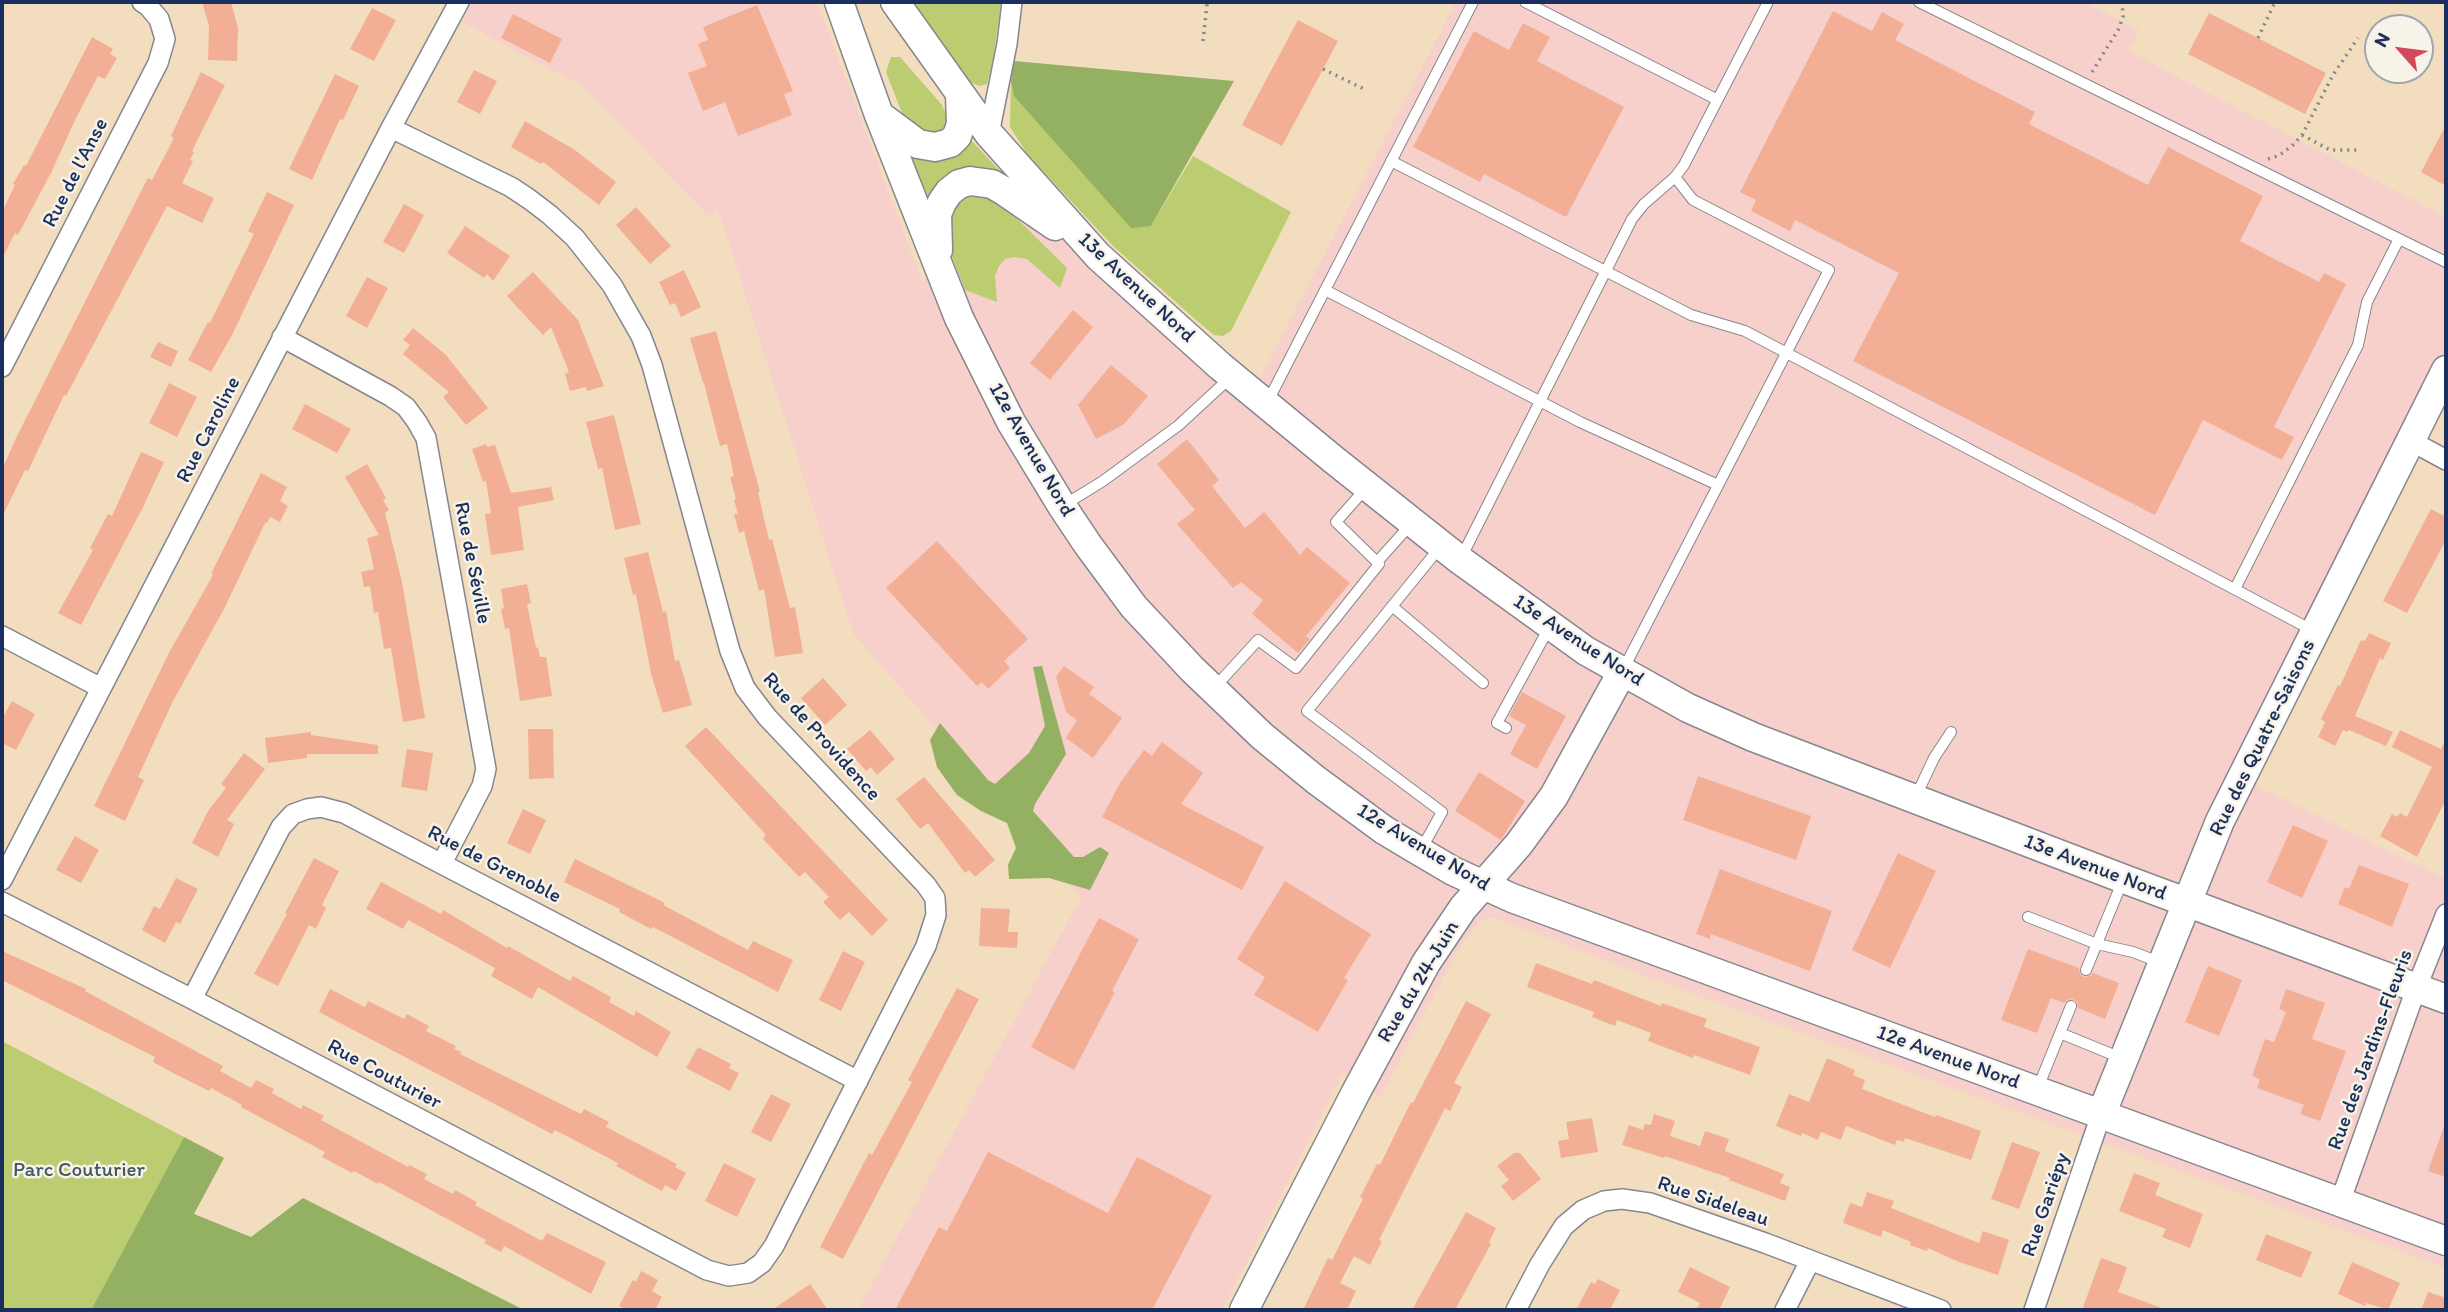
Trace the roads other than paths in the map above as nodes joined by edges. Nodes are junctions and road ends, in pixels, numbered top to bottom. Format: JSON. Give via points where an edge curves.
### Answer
{"nodes":[{"id":1,"x":142,"y":2,"type":"edge"},
{"id":2,"x":458,"y":2,"type":"edge"},
{"id":3,"x":839,"y":2,"type":"edge"},
{"id":4,"x":895,"y":2,"type":"edge"},
{"id":5,"x":1012,"y":2,"type":"edge"},
{"id":6,"x":1473,"y":2,"type":"edge"},
{"id":7,"x":1525,"y":2,"type":"edge"},
{"id":8,"x":1768,"y":2,"type":"edge"},
{"id":9,"x":1919,"y":2,"type":"edge"},
{"id":10,"x":960,"y":95,"type":"junction"},
{"id":11,"x":1716,"y":99,"type":"junction"},
{"id":12,"x":879,"y":116,"type":"junction"},
{"id":13,"x":391,"y":128,"type":"junction"},
{"id":14,"x":989,"y":134,"type":"junction"},
{"id":15,"x":1391,"y":161,"type":"junction"},
{"id":16,"x":1675,"y":177,"type":"junction"},
{"id":17,"x":2399,"y":239,"type":"junction"},
{"id":18,"x":1098,"y":256,"type":"junction"},
{"id":19,"x":2446,"y":262,"type":"edge"},
{"id":20,"x":940,"y":271,"type":"junction"},
{"id":21,"x":1607,"y":272,"type":"junction"},
{"id":22,"x":1325,"y":290,"type":"junction"},
{"id":23,"x":282,"y":337,"type":"junction"},
{"id":24,"x":1786,"y":353,"type":"junction"},
{"id":25,"x":2,"y":367,"type":"edge"},
{"id":26,"x":2446,"y":370,"type":"edge"},
{"id":27,"x":1232,"y":376,"type":"junction"},
{"id":28,"x":1541,"y":402,"type":"junction"},
{"id":29,"x":1267,"y":404,"type":"junction"},
{"id":30,"x":2411,"y":441,"type":"junction"},
{"id":31,"x":2446,"y":460,"type":"edge"},
{"id":32,"x":1718,"y":485,"type":"junction"},
{"id":33,"x":1367,"y":487,"type":"junction"},
{"id":34,"x":1062,"y":506,"type":"junction"},
{"id":35,"x":1412,"y":523,"type":"junction"},
{"id":36,"x":1450,"y":552,"type":"junction"},
{"id":37,"x":1377,"y":562,"type":"junction"},
{"id":38,"x":2235,"y":589,"type":"junction"},
{"id":39,"x":1392,"y":606,"type":"junction"},
{"id":40,"x":1550,"y":625,"type":"junction"},
{"id":41,"x":2315,"y":631,"type":"junction"},
{"id":42,"x":2,"y":636,"type":"edge"},
{"id":43,"x":1622,"y":672,"type":"junction"},
{"id":44,"x":1483,"y":683,"type":"dead end"},
{"id":45,"x":101,"y":688,"type":"junction"},
{"id":46,"x":1212,"y":690,"type":"junction"},
{"id":47,"x":1506,"y":728,"type":"dead end"},
{"id":48,"x":1951,"y":732,"type":"dead end"},
{"id":49,"x":1914,"y":800,"type":"junction"},
{"id":50,"x":1420,"y":852,"type":"junction"},
{"id":51,"x":442,"y":863,"type":"junction"},
{"id":52,"x":2124,"y":879,"type":"junction"},
{"id":53,"x":2,"y":880,"type":"edge"},
{"id":54,"x":1483,"y":886,"type":"junction"},
{"id":55,"x":2,"y":902,"type":"edge"},
{"id":56,"x":2187,"y":903,"type":"junction"},
{"id":57,"x":2446,"y":914,"type":"edge"},
{"id":58,"x":2028,"y":917,"type":"dead end"},
{"id":59,"x":2097,"y":944,"type":"junction"},
{"id":60,"x":2162,"y":964,"type":"junction"},
{"id":61,"x":2086,"y":970,"type":"dead end"},
{"id":62,"x":2416,"y":989,"type":"junction"},
{"id":63,"x":192,"y":999,"type":"junction"},
{"id":64,"x":2446,"y":999,"type":"edge"},
{"id":65,"x":2071,"y":1006,"type":"dead end"},
{"id":66,"x":2060,"y":1033,"type":"junction"},
{"id":67,"x":2123,"y":1059,"type":"junction"},
{"id":68,"x":858,"y":1081,"type":"junction"},
{"id":69,"x":2036,"y":1090,"type":"junction"},
{"id":70,"x":2101,"y":1115,"type":"junction"},
{"id":71,"x":2340,"y":1202,"type":"junction"},
{"id":72,"x":2446,"y":1241,"type":"edge"},
{"id":73,"x":1810,"y":1261,"type":"junction"},
{"id":74,"x":748,"y":1273,"type":"joint"},
{"id":75,"x":1244,"y":1310,"type":"edge"},
{"id":76,"x":1516,"y":1310,"type":"edge"},
{"id":77,"x":1785,"y":1310,"type":"edge"},
{"id":78,"x":1941,"y":1310,"type":"edge"},
{"id":79,"x":2034,"y":1310,"type":"edge"}],
"edges":[{"from":1,"to":25,"type":"street","name":"Rue de l'Anse","via":[[159,19],[165,39],[158,63]]},
{"from":2,"to":13,"type":"street","name":"Rue Caroline"},
{"from":3,"to":12,"type":"main road","name":"12e Avenue Nord"},
{"from":4,"to":10,"type":"main road","name":"13e Avenue Nord"},
{"from":5,"to":14,"type":"street"},
{"from":6,"to":15,"type":"lane"},
{"from":7,"to":11,"type":"lane"},
{"from":8,"to":11,"type":"lane"},
{"from":9,"to":17,"type":"lane"},
{"from":10,"to":12,"type":"main road","via":[[957,136],[935,147],[918,144]]},
{"from":10,"to":14,"type":"main road","name":"13e Avenue Nord"},
{"from":11,"to":16,"type":"lane"},
{"from":12,"to":20,"type":"main road","name":"12e Avenue Nord"},
{"from":13,"to":23,"type":"street","name":"Rue Caroline"},
{"from":13,"to":68,"type":"street","name":"Rue de Providence","via":[[529,199],[575,238],[612,285],[652,365],[730,651],[745,688],[935,898],[936,915],[926,946]]},
{"from":14,"to":18,"type":"main road","name":"13e Avenue Nord"},
{"from":15,"to":21,"type":"lane"},
{"from":15,"to":22,"type":"lane"},
{"from":16,"to":21,"type":"lane","via":[[1632,219]]},
{"from":16,"to":24,"type":"lane","via":[[1693,200],[1829,270]]},
{"from":17,"to":19,"type":"lane"},
{"from":17,"to":38,"type":"lane","via":[[2367,302],[2358,345]]},
{"from":18,"to":20,"type":"main road","via":[[1004,191],[970,181],[949,192],[937,214]]},
{"from":18,"to":27,"type":"main road","name":"13e Avenue Nord"},
{"from":20,"to":34,"type":"main road","name":"12e Avenue Nord","via":[[1011,422]]},
{"from":21,"to":24,"type":"lane","via":[[1691,315],[1745,331]]},
{"from":21,"to":28,"type":"lane"},
{"from":22,"to":28,"type":"lane"},
{"from":22,"to":29,"type":"lane"},
{"from":23,"to":45,"type":"street","name":"Rue Caroline"},
{"from":23,"to":51,"type":"street","name":"Rue de Séville","via":[[406,407],[426,438],[486,769],[482,786]]},
{"from":24,"to":32,"type":"lane"},
{"from":24,"to":38,"type":"lane"},
{"from":26,"to":30,"type":"main road","name":"Rue des Quatre-Saisons"},
{"from":27,"to":29,"type":"main road","name":"13e Avenue Nord"},
{"from":27,"to":34,"type":"lane","via":[[1162,438]]},
{"from":28,"to":32,"type":"lane"},
{"from":28,"to":36,"type":"lane"},
{"from":29,"to":33,"type":"main road","name":"13e Avenue Nord"},
{"from":30,"to":31,"type":"street"},
{"from":30,"to":41,"type":"main road","name":"Rue des Quatre-Saisons"},
{"from":32,"to":43,"type":"lane"},
{"from":33,"to":35,"type":"main road","name":"13e Avenue Nord"},
{"from":33,"to":37,"type":"lane","via":[[1336,522]]},
{"from":34,"to":46,"type":"main road","name":"12e Avenue Nord","via":[[1134,607]]},
{"from":35,"to":36,"type":"main road","name":"13e Avenue Nord"},
{"from":35,"to":37,"type":"lane"},
{"from":36,"to":39,"type":"lane"},
{"from":36,"to":40,"type":"main road","name":"13e Avenue Nord"},
{"from":37,"to":46,"type":"lane","via":[[1296,668],[1258,640]]},
{"from":38,"to":41,"type":"lane"},
{"from":39,"to":44,"type":"lane"},
{"from":39,"to":50,"type":"lane","via":[[1307,711],[1442,812]]},
{"from":40,"to":43,"type":"main road","name":"13e Avenue Nord"},
{"from":40,"to":47,"type":"lane","via":[[1497,723]]},
{"from":41,"to":56,"type":"main road","name":"Rue des Quatre-Saisons","via":[[2220,821]]},
{"from":42,"to":45,"type":"street"},
{"from":43,"to":49,"type":"main road","name":"13e Avenue Nord","via":[[1754,737]]},
{"from":43,"to":54,"type":"main road","name":"Rue du 24-Juin","via":[[1554,796]]},
{"from":45,"to":53,"type":"street","name":"Rue Caroline"},
{"from":46,"to":50,"type":"main road","name":"12e Avenue Nord","via":[[1315,780]]},
{"from":48,"to":49,"type":"lane"},
{"from":49,"to":52,"type":"main road","name":"13e Avenue Nord"},
{"from":50,"to":54,"type":"main road","name":"12e Avenue Nord"},
{"from":51,"to":63,"type":"street","name":"Rue de Grenoble","via":[[345,813],[321,807],[293,814],[281,827]]},
{"from":51,"to":68,"type":"street","name":"Rue de Grenoble"},
{"from":52,"to":56,"type":"main road","name":"13e Avenue Nord"},
{"from":52,"to":59,"type":"lane"},
{"from":54,"to":69,"type":"main road","name":"12e Avenue Nord"},
{"from":54,"to":75,"type":"main road","name":"Rue du 24-Juin","via":[[1463,908],[1401,1008]]},
{"from":55,"to":63,"type":"street","name":"Rue Couturier"},
{"from":56,"to":60,"type":"main road","name":"Rue des Quatre-Saisons"},
{"from":56,"to":62,"type":"main road","name":"13e Avenue Nord"},
{"from":57,"to":62,"type":"street","name":"Rue des Jardins-Fleuris"},
{"from":58,"to":59,"type":"lane"},
{"from":59,"to":60,"type":"lane"},
{"from":59,"to":61,"type":"lane"},
{"from":60,"to":67,"type":"main road","name":"Rue des Quatre-Saisons"},
{"from":62,"to":64,"type":"main road","name":"13e Avenue Nord"},
{"from":62,"to":71,"type":"street","name":"Rue des Jardins-Fleuris"},
{"from":63,"to":74,"type":"street","name":"Rue Couturier","via":[[706,1270],[729,1276]]},
{"from":65,"to":66,"type":"lane"},
{"from":66,"to":67,"type":"lane"},
{"from":66,"to":69,"type":"lane"},
{"from":67,"to":70,"type":"main road","name":"Rue des Quatre-Saisons"},
{"from":68,"to":74,"type":"street","name":"Rue de Providence","via":[[774,1246]]},
{"from":69,"to":70,"type":"main road","name":"12e Avenue Nord"},
{"from":70,"to":71,"type":"main road","name":"12e Avenue Nord"},
{"from":70,"to":79,"type":"street","name":"Rue Gariépy"},
{"from":71,"to":72,"type":"main road","name":"12e Avenue Nord"},
{"from":73,"to":76,"type":"street","name":"Rue Sideleau","via":[[1650,1203],[1604,1201],[1564,1226]]},
{"from":73,"to":77,"type":"street"},
{"from":73,"to":78,"type":"street","name":"Rue Sideleau"}]}
